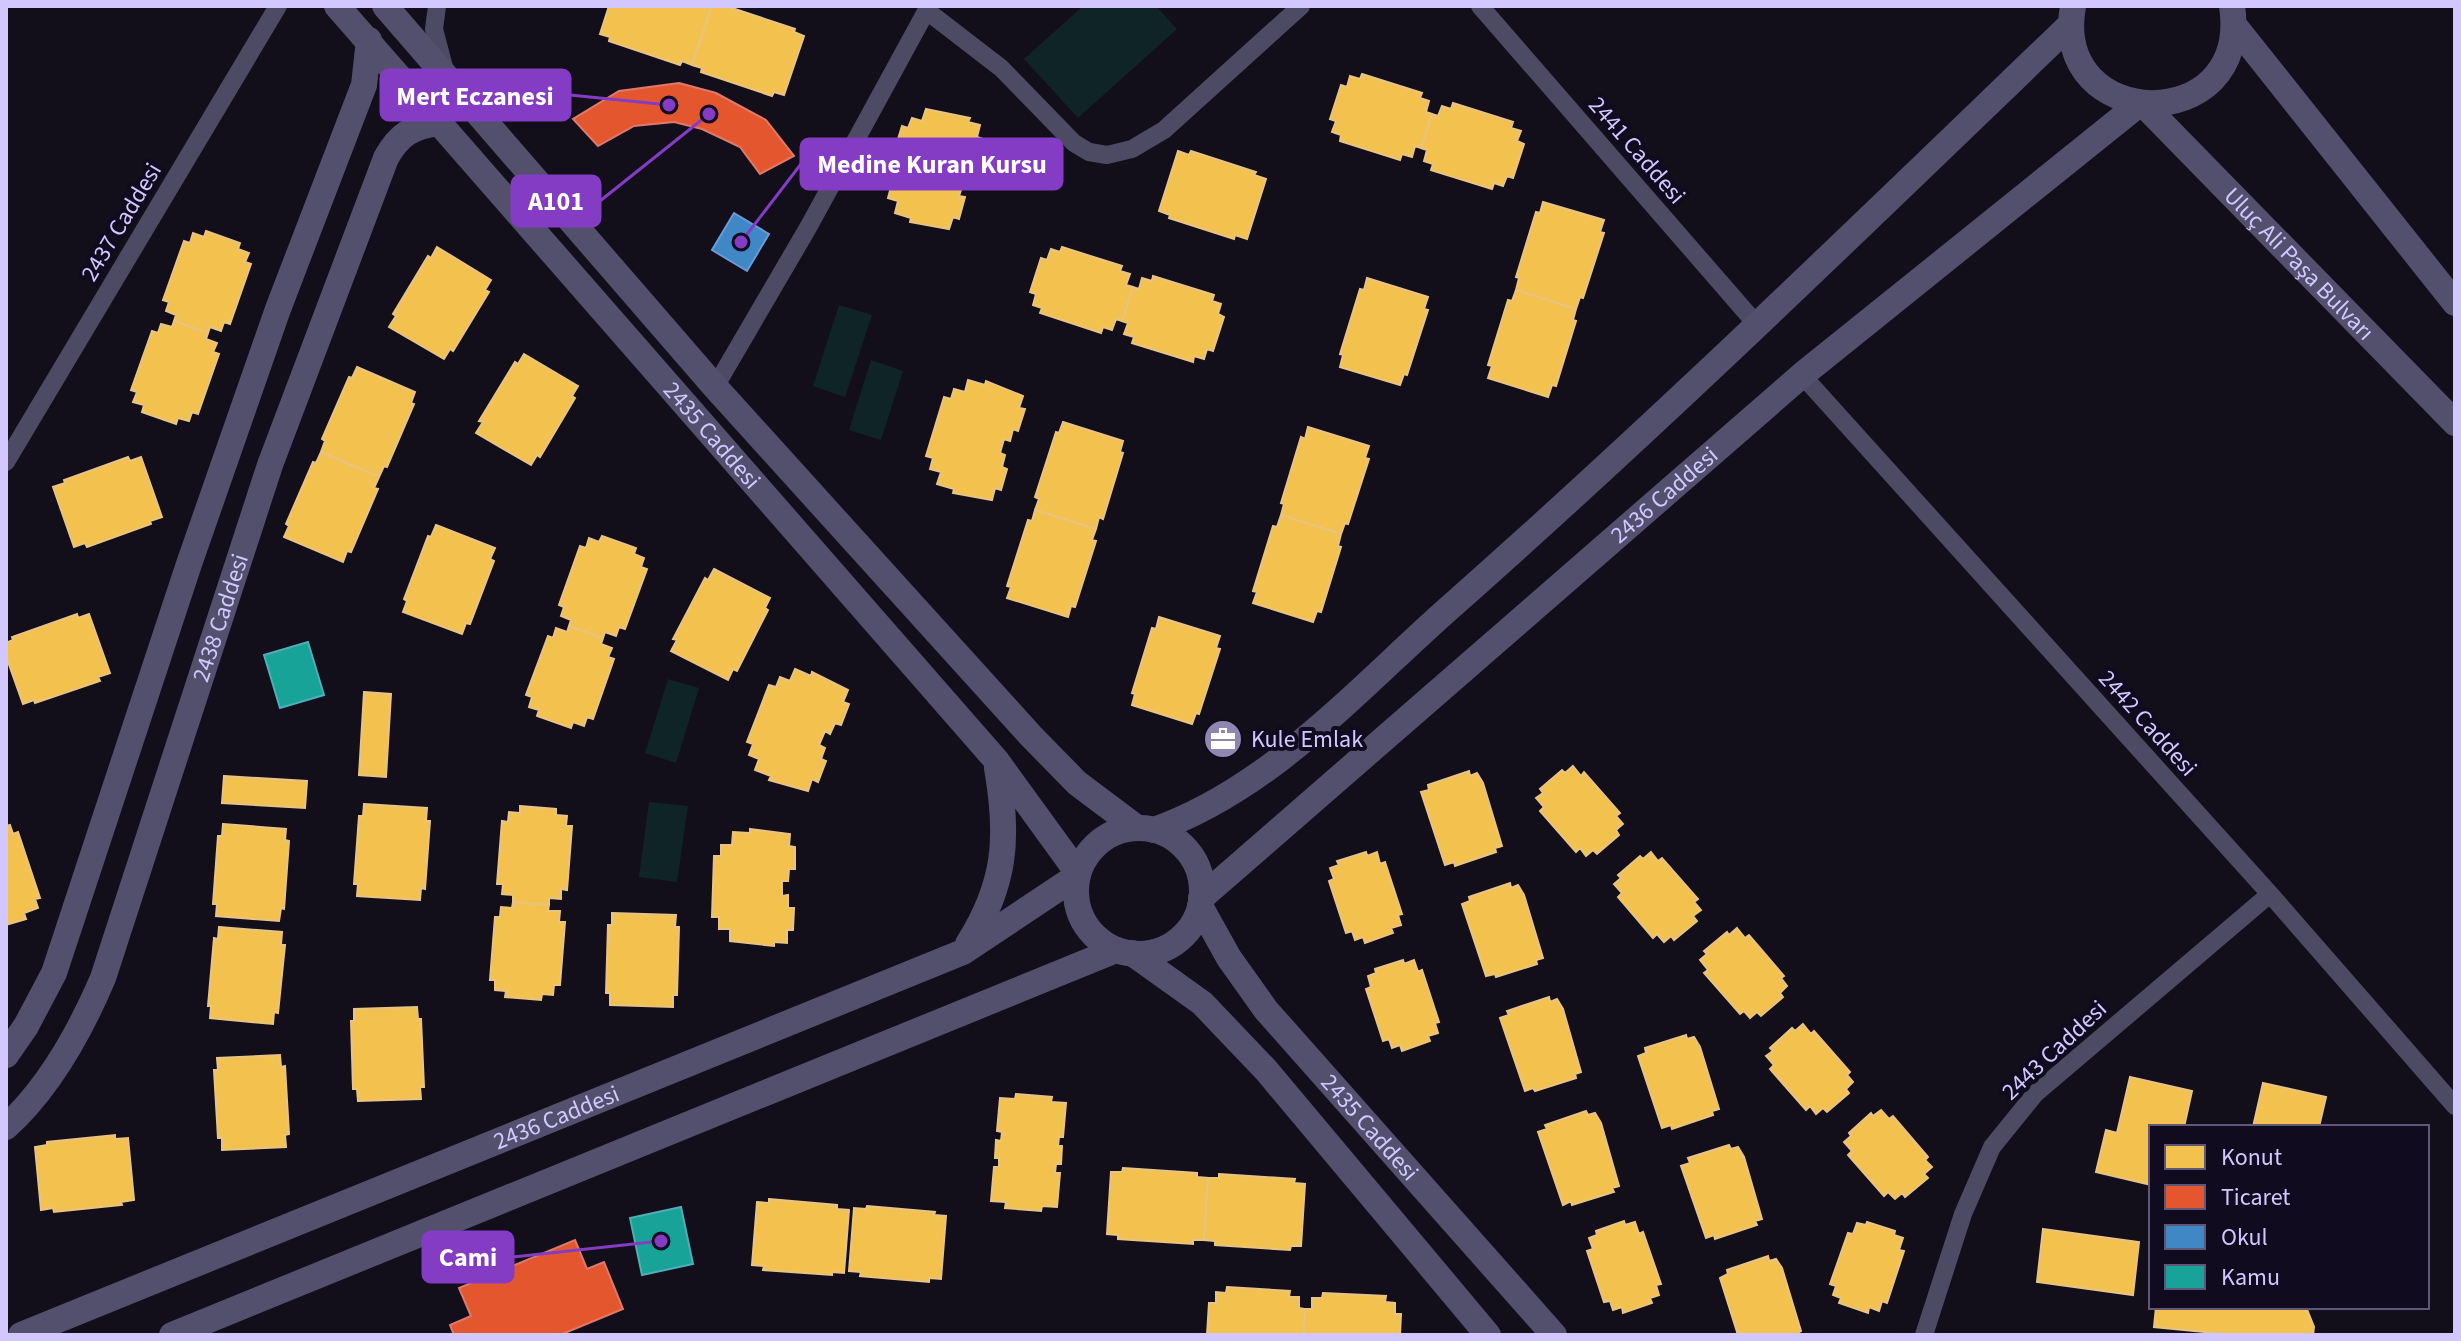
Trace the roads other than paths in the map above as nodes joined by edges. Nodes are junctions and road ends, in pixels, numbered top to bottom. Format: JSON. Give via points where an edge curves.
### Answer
{"nodes":[{"id":1,"x":278,"y":6,"type":"edge"},
{"id":2,"x":337,"y":6,"type":"edge"},
{"id":3,"x":385,"y":6,"type":"edge"},
{"id":4,"x":437,"y":6,"type":"edge"},
{"id":5,"x":1301,"y":6,"type":"edge"},
{"id":6,"x":1480,"y":6,"type":"edge"},
{"id":7,"x":928,"y":8,"type":"edge"},
{"id":8,"x":2069,"y":13,"type":"edge"},
{"id":9,"x":2237,"y":14,"type":"edge"},
{"id":10,"x":369,"y":40,"type":"junction"},
{"id":11,"x":447,"y":77,"type":"junction"},
{"id":12,"x":2141,"y":104,"type":"junction"},
{"id":13,"x":439,"y":123,"type":"junction"},
{"id":14,"x":2455,"y":303,"type":"edge"},
{"id":15,"x":1758,"y":326,"type":"junction"},
{"id":16,"x":1802,"y":375,"type":"junction"},
{"id":17,"x":715,"y":387,"type":"junction"},
{"id":18,"x":2455,"y":423,"type":"edge"},
{"id":19,"x":6,"y":462,"type":"edge"},
{"id":20,"x":996,"y":760,"type":"junction"},
{"id":21,"x":1146,"y":829,"type":"junction"},
{"id":22,"x":1078,"y":874,"type":"junction"},
{"id":23,"x":2270,"y":894,"type":"junction"},
{"id":24,"x":1201,"y":902,"type":"junction"},
{"id":25,"x":963,"y":952,"type":"junction"},
{"id":26,"x":1124,"y":952,"type":"junction"},
{"id":27,"x":6,"y":1055,"type":"edge"},
{"id":28,"x":2455,"y":1106,"type":"edge"},
{"id":29,"x":6,"y":1127,"type":"edge"},
{"id":30,"x":21,"y":1335,"type":"edge"},
{"id":31,"x":172,"y":1335,"type":"edge"},
{"id":32,"x":1488,"y":1335,"type":"edge"},
{"id":33,"x":1554,"y":1335,"type":"edge"},
{"id":34,"x":1924,"y":1335,"type":"edge"}],
"edges":[{"from":1,"to":19,"type":"street","name":"2437 Caddesi"},
{"from":2,"to":10,"type":"street","name":"2435 Caddesi"},
{"from":3,"to":11,"type":"street","name":"2435 Caddesi"},
{"from":4,"to":11,"type":"street","via":[[434,29]]},
{"from":5,"to":7,"type":"street","via":[[1164,130],[1132,149],[1107,155],[1074,143],[1001,68]]},
{"from":6,"to":15,"type":"street","name":"2441 Caddesi"},
{"from":7,"to":17,"type":"street"},
{"from":8,"to":12,"type":"street","name":"Uluç Ali Paşa Bulvarı","via":[[2077,56],[2096,82],[2108,93]]},
{"from":8,"to":15,"type":"street"},
{"from":9,"to":12,"type":"street","via":[[2227,58],[2206,85],[2177,101]]},
{"from":9,"to":14,"type":"street"},
{"from":10,"to":13,"type":"street","name":"2435 Caddesi"},
{"from":10,"to":27,"type":"street","name":"2438 Caddesi","via":[[364,85],[262,354],[54,973]]},
{"from":11,"to":17,"type":"street","name":"2435 Caddesi"},
{"from":12,"to":16,"type":"street","name":"2436 Caddesi"},
{"from":12,"to":18,"type":"street","name":"Uluç Ali Paşa Bulvarı"},
{"from":13,"to":20,"type":"street","name":"2435 Caddesi"},
{"from":13,"to":29,"type":"street","name":"2438 Caddesi","via":[[417,126],[397,139],[386,158],[270,465],[103,978],[64,1054]]},
{"from":15,"to":21,"type":"street","via":[[1282,757],[1191,817]]},
{"from":16,"to":23,"type":"street","name":"2442 Caddesi"},
{"from":16,"to":24,"type":"street","name":"2436 Caddesi"},
{"from":17,"to":21,"type":"street","name":"2435 Caddesi","via":[[1039,745],[1077,783]]},
{"from":20,"to":22,"type":"street","name":"2435 Caddesi"},
{"from":20,"to":25,"type":"street","via":[[1003,855],[989,911]]},
{"from":21,"to":22,"type":"street","via":[[1122,831],[1101,841]]},
{"from":21,"to":24,"type":"street","name":"2435 Caddesi","via":[[1176,841],[1193,859]]},
{"from":22,"to":25,"type":"street","name":"2436 Caddesi"},
{"from":22,"to":26,"type":"street","name":"2435 Caddesi","via":[[1076,901],[1085,923],[1095,936]]},
{"from":23,"to":28,"type":"street","name":"2442 Caddesi"},
{"from":23,"to":34,"type":"street","name":"2443 Caddesi","via":[[2035,1094],[1992,1147],[1963,1214]]},
{"from":24,"to":26,"type":"street","via":[[1194,922],[1178,940],[1156,951]]},
{"from":24,"to":33,"type":"street","name":"2435 Caddesi","via":[[1229,958],[1266,1010]]},
{"from":25,"to":30,"type":"street","name":"2436 Caddesi"},
{"from":26,"to":31,"type":"street"},
{"from":26,"to":32,"type":"street","name":"2435 Caddesi","via":[[1202,1003],[1266,1070]]}]}
